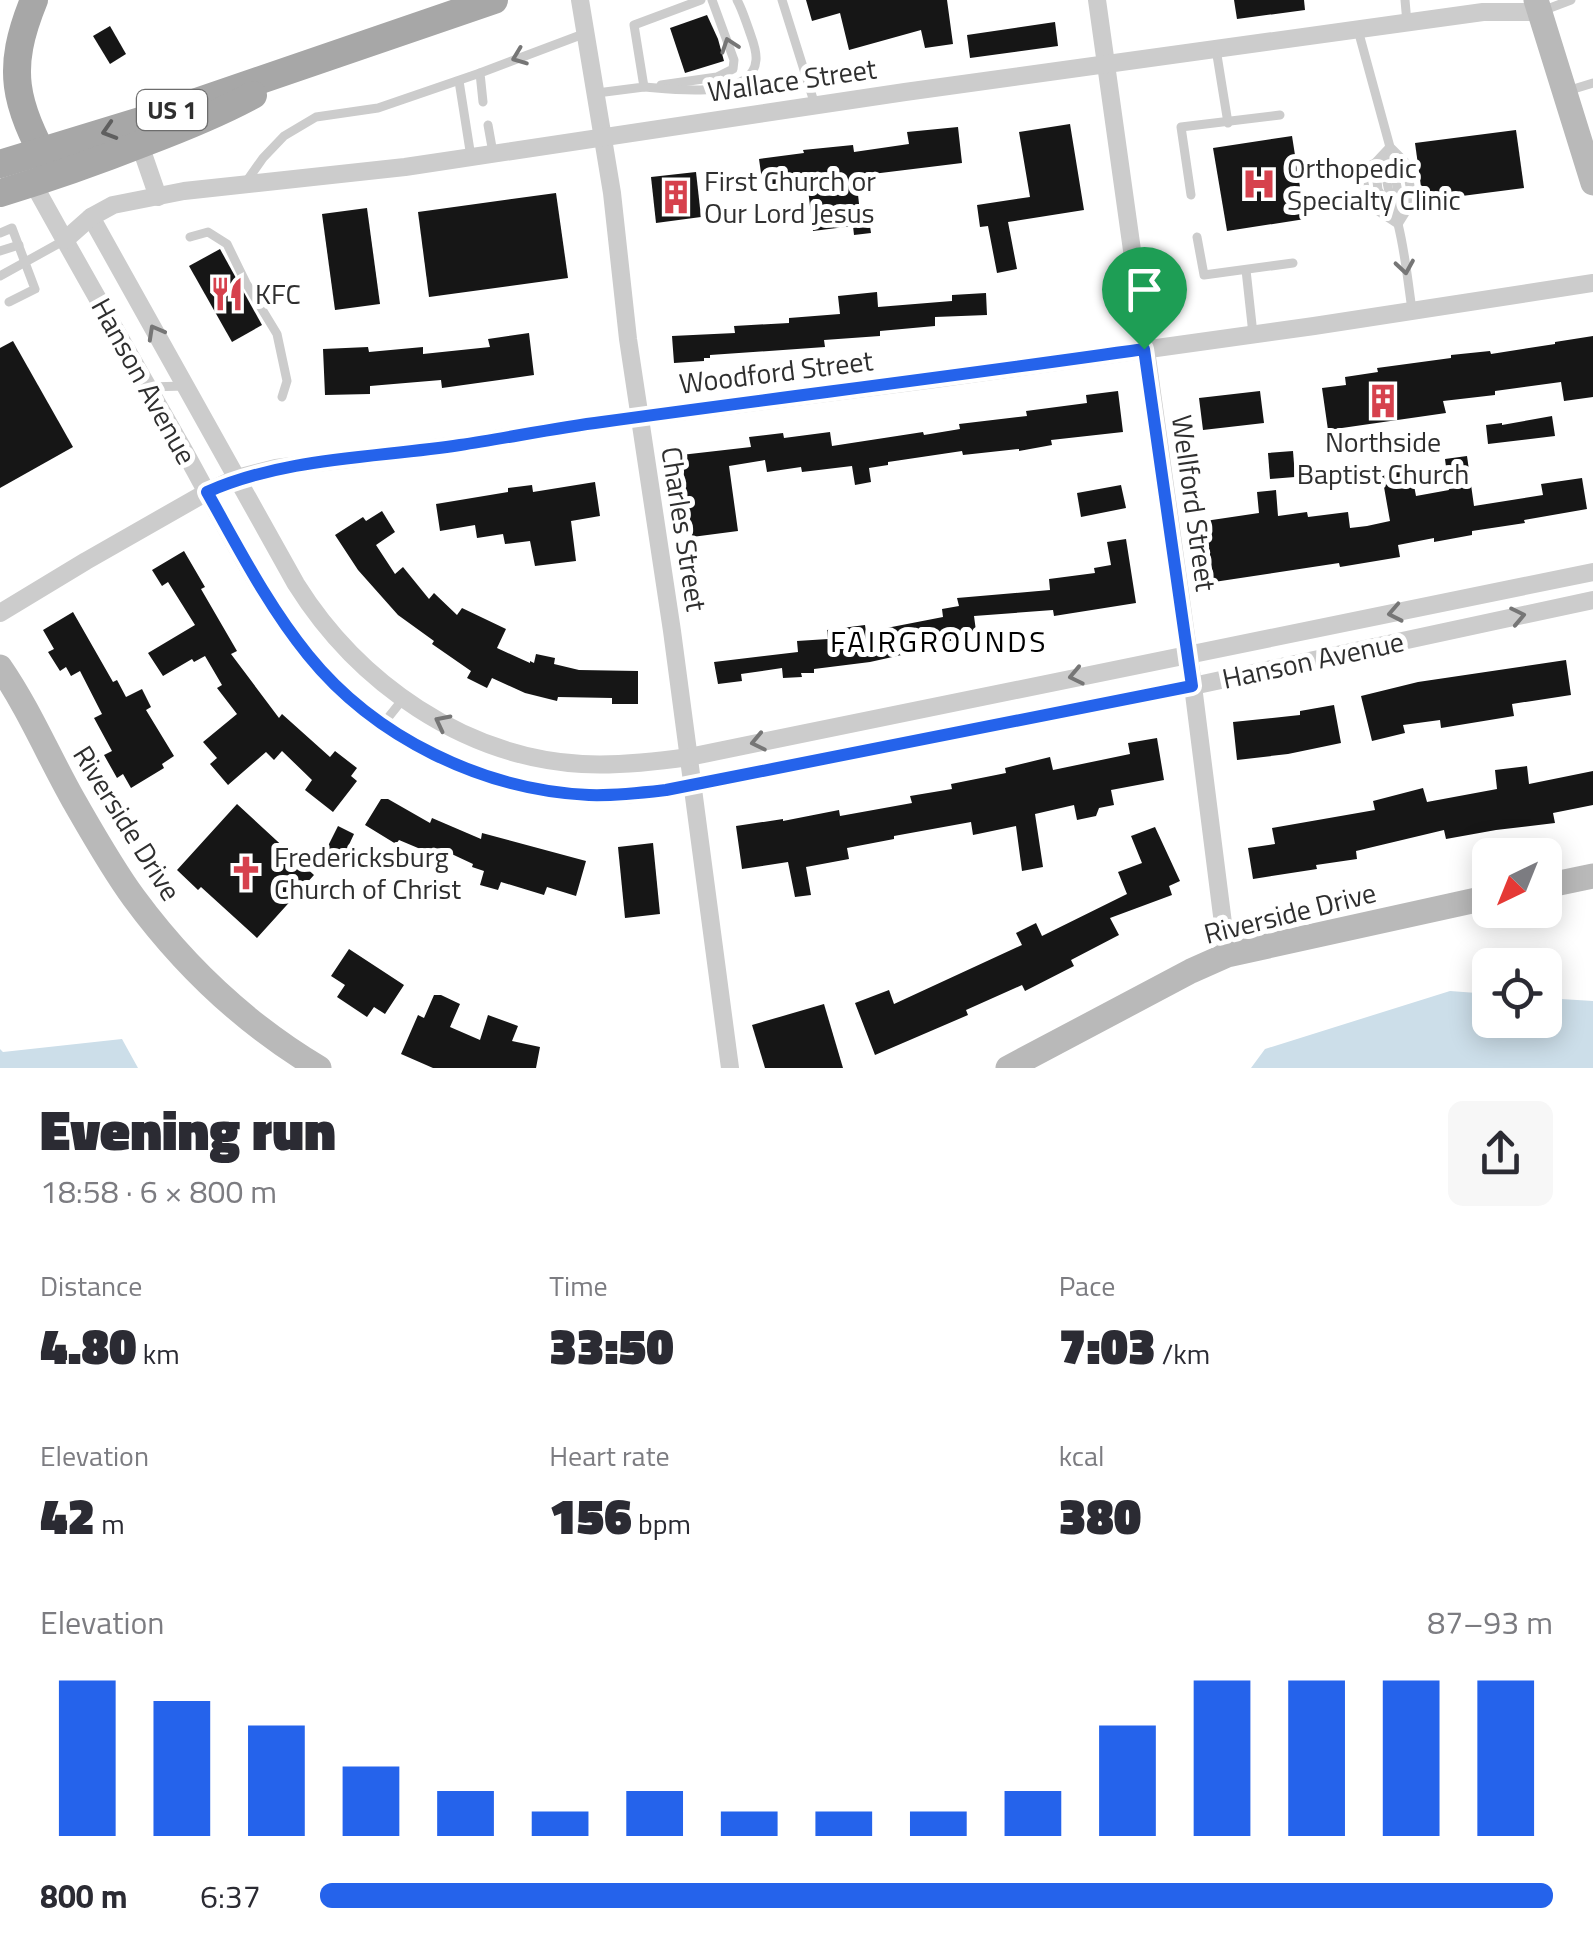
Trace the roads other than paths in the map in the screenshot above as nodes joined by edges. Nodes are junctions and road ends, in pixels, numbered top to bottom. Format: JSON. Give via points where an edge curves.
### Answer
{"nodes":[{"id":1,"x":494,"y":0,"type":"edge"},
{"id":2,"x":580,"y":0,"type":"edge"},
{"id":3,"x":701,"y":0,"type":"edge"},
{"id":4,"x":712,"y":0,"type":"edge"},
{"id":5,"x":737,"y":0,"type":"edge"},
{"id":6,"x":782,"y":0,"type":"edge"},
{"id":7,"x":1096,"y":0,"type":"edge"},
{"id":8,"x":1404,"y":0,"type":"edge"},
{"id":9,"x":1571,"y":0,"type":"edge"},
{"id":10,"x":1538,"y":6,"type":"edge"},
{"id":11,"x":30,"y":8,"type":"edge"},
{"id":12,"x":1407,"y":23,"type":"junction"},
{"id":13,"x":1358,"y":30,"type":"junction"},
{"id":14,"x":586,"y":33,"type":"junction"},
{"id":15,"x":1216,"y":50,"type":"junction"},
{"id":16,"x":0,"y":57,"type":"edge"},
{"id":17,"x":1106,"y":64,"type":"junction"},
{"id":18,"x":301,"y":66,"type":"junction"},
{"id":19,"x":480,"y":73,"type":"junction"},
{"id":20,"x":460,"y":81,"type":"junction"},
{"id":21,"x":1593,"y":84,"type":"edge"},
{"id":22,"x":644,"y":87,"type":"junction"},
{"id":23,"x":1564,"y":92,"type":"junction"},
{"id":24,"x":596,"y":93,"type":"junction"},
{"id":25,"x":483,"y":102,"type":"dead end"},
{"id":26,"x":815,"y":105,"type":"junction"},
{"id":27,"x":1280,"y":115,"type":"dead end"},
{"id":28,"x":1228,"y":123,"type":"junction"},
{"id":29,"x":488,"y":125,"type":"dead end"},
{"id":30,"x":603,"y":136,"type":"junction"},
{"id":31,"x":140,"y":145,"type":"junction"},
{"id":32,"x":1390,"y":147,"type":"junction"},
{"id":33,"x":41,"y":151,"type":"junction"},
{"id":34,"x":493,"y":153,"type":"junction"},
{"id":35,"x":471,"y":157,"type":"junction"},
{"id":36,"x":1374,"y":162,"type":"junction"},
{"id":37,"x":0,"y":164,"type":"edge"},
{"id":38,"x":44,"y":180,"type":"junction"},
{"id":39,"x":1593,"y":183,"type":"edge"},
{"id":40,"x":245,"y":184,"type":"junction"},
{"id":41,"x":0,"y":193,"type":"edge"},
{"id":42,"x":1191,"y":195,"type":"dead end"},
{"id":43,"x":158,"y":196,"type":"junction"},
{"id":44,"x":91,"y":218,"type":"junction"},
{"id":45,"x":1398,"y":224,"type":"junction"},
{"id":46,"x":0,"y":233,"type":"edge"},
{"id":47,"x":190,"y":237,"type":"dead end"},
{"id":48,"x":1197,"y":237,"type":"dead end"},
{"id":49,"x":65,"y":240,"type":"junction"},
{"id":50,"x":19,"y":246,"type":"junction"},
{"id":51,"x":0,"y":251,"type":"edge"},
{"id":52,"x":25,"y":261,"type":"junction"},
{"id":53,"x":1292,"y":263,"type":"dead end"},
{"id":54,"x":1246,"y":270,"type":"junction"},
{"id":55,"x":0,"y":276,"type":"edge"},
{"id":56,"x":1593,"y":283,"type":"edge"},
{"id":57,"x":9,"y":302,"type":"dead end"},
{"id":58,"x":1412,"y":311,"type":"junction"},
{"id":59,"x":1254,"y":334,"type":"junction"},
{"id":60,"x":1144,"y":349,"type":"junction"},
{"id":61,"x":186,"y":386,"type":"junction"},
{"id":62,"x":148,"y":387,"type":"junction"},
{"id":63,"x":282,"y":397,"type":"dead end"},
{"id":64,"x":640,"y":417,"type":"junction"},
{"id":65,"x":237,"y":478,"type":"junction"},
{"id":66,"x":207,"y":492,"type":"junction"},
{"id":67,"x":1593,"y":572,"type":"edge"},
{"id":68,"x":1593,"y":600,"type":"edge"},
{"id":69,"x":1450,"y":602,"type":"junction"},
{"id":70,"x":0,"y":613,"type":"edge"},
{"id":71,"x":1456,"y":629,"type":"junction"},
{"id":72,"x":1188,"y":653,"type":"junction"},
{"id":73,"x":0,"y":667,"type":"edge"},
{"id":74,"x":1192,"y":686,"type":"junction"},
{"id":75,"x":402,"y":699,"type":"junction"},
{"id":76,"x":383,"y":724,"type":"junction"},
{"id":77,"x":689,"y":756,"type":"junction"},
{"id":78,"x":692,"y":786,"type":"junction"},
{"id":79,"x":1593,"y":876,"type":"edge"},
{"id":80,"x":1562,"y":882,"type":"edge"},
{"id":81,"x":1472,"y":901,"type":"edge"},
{"id":82,"x":1227,"y":955,"type":"junction"},
{"id":83,"x":319,"y":1068,"type":"edge"},
{"id":84,"x":730,"y":1068,"type":"edge"},
{"id":85,"x":1008,"y":1068,"type":"edge"}],
"edges":[{"from":1,"to":18,"type":"main road","number":"US 1"},
{"from":2,"to":14,"type":"street","name":"Charles Street"},
{"from":3,"to":22,"type":"lane","via":[[634,24]]},
{"from":22,"to":4,"type":"lane","one_way":true,"via":[[717,77],[733,68]]},
{"from":5,"to":22,"type":"lane","via":[[757,60],[746,80],[692,91]]},
{"from":6,"to":26,"type":"lane"},
{"from":7,"to":17,"type":"street","name":"Wellford Street"},
{"from":8,"to":12,"type":"lane"},
{"from":9,"to":10,"type":"lane"},
{"from":10,"to":12,"type":"street","name":"Wallace Street"},
{"from":10,"to":23,"type":"street"},
{"from":11,"to":16,"type":"main road"},
{"from":11,"to":33,"type":"main road","name":"Hanson Avenue","via":[[15,66],[22,110]]},
{"from":12,"to":13,"type":"street","name":"Wallace Street"},
{"from":13,"to":15,"type":"street","name":"Wallace Street"},
{"from":13,"to":32,"type":"lane"},
{"from":14,"to":19,"type":"lane","one_way":true},
{"from":14,"to":24,"type":"street","name":"Charles Street"},
{"from":15,"to":17,"type":"street","name":"Wallace Street"},
{"from":15,"to":28,"type":"lane"},
{"from":17,"to":26,"type":"street","name":"Wallace Street"},
{"from":17,"to":60,"type":"street","name":"Wellford Street"},
{"from":18,"to":31,"type":"main road","number":"US 1","via":[[220,114]]},
{"from":18,"to":33,"type":"main road","number":"US 1","one_way":true},
{"from":19,"to":20,"type":"lane"},
{"from":19,"to":25,"type":"lane"},
{"from":20,"to":35,"type":"lane"},
{"from":20,"to":40,"type":"lane","via":[[378,108],[316,118],[284,136]]},
{"from":21,"to":23,"type":"lane"},
{"from":22,"to":24,"type":"lane"},
{"from":23,"to":39,"type":"street"},
{"from":24,"to":30,"type":"street","name":"Charles Street"},
{"from":26,"to":30,"type":"street","name":"Wallace Street"},
{"from":27,"to":28,"type":"lane"},
{"from":28,"to":42,"type":"lane","via":[[1181,127]]},
{"from":29,"to":34,"type":"lane"},
{"from":30,"to":34,"type":"street","name":"Wallace Street"},
{"from":30,"to":64,"type":"street","name":"Charles Street"},
{"from":31,"to":38,"type":"main road","number":"US 1"},
{"from":31,"to":43,"type":"street"},
{"from":32,"to":36,"type":"lane"},
{"from":32,"to":45,"type":"lane","via":[[1384,166]]},
{"from":32,"to":45,"type":"lane","via":[[1405,162],[1413,200]]},
{"from":33,"to":37,"type":"main road","number":"US 1"},
{"from":33,"to":38,"type":"main road","name":"Hanson Avenue"},
{"from":34,"to":35,"type":"street","name":"Wallace Street"},
{"from":35,"to":40,"type":"street","name":"Wallace Street"},
{"from":36,"to":45,"type":"lane","via":[[1378,190]]},
{"from":36,"to":45,"type":"lane","via":[[1361,170],[1369,206]]},
{"from":38,"to":41,"type":"main road","number":"US 1"},
{"from":38,"to":49,"type":"street","name":"Hanson Avenue"},
{"from":40,"to":43,"type":"street","name":"Wallace Street"},
{"from":43,"to":44,"type":"street","name":"Wallace Street","via":[[113,205]]},
{"from":44,"to":49,"type":"street","name":"Wallace Street"},
{"from":61,"to":44,"type":"street","name":"Hanson Avenue","one_way":true},
{"from":45,"to":58,"type":"lane","one_way":true},
{"from":46,"to":50,"type":"lane","via":[[12,228]]},
{"from":47,"to":63,"type":"lane","via":[[208,232],[228,244],[277,334],[287,381]]},
{"from":48,"to":54,"type":"lane","via":[[1204,275]]},
{"from":49,"to":52,"type":"lane"},
{"from":49,"to":62,"type":"street","name":"Hanson Avenue"},
{"from":50,"to":51,"type":"lane"},
{"from":50,"to":52,"type":"lane"},
{"from":52,"to":55,"type":"lane"},
{"from":52,"to":57,"type":"lane","via":[[35,289]]},
{"from":53,"to":54,"type":"lane"},
{"from":54,"to":59,"type":"lane"},
{"from":56,"to":58,"type":"street","name":"Woodford Street"},
{"from":58,"to":59,"type":"street","name":"Woodford Street"},
{"from":59,"to":60,"type":"street","name":"Woodford Street"},
{"from":60,"to":64,"type":"street","name":"Woodford Street"},
{"from":60,"to":72,"type":"street","name":"Wellford Street"},
{"from":61,"to":62,"type":"lane"},
{"from":61,"to":65,"type":"street","name":"Hanson Avenue"},
{"from":62,"to":66,"type":"street","name":"Hanson Avenue"},
{"from":64,"to":65,"type":"street","name":"Woodford Street"},
{"from":64,"to":77,"type":"street","name":"Charles Street"},
{"from":65,"to":66,"type":"street","name":"Woodford Street"},
{"from":65,"to":75,"type":"street","name":"Hanson Avenue","via":[[323,624]]},
{"from":66,"to":70,"type":"street","name":"Woodford Street"},
{"from":66,"to":76,"type":"street","name":"Hanson Avenue","via":[[292,634],[330,680]]},
{"from":67,"to":69,"type":"street","name":"Hanson Avenue"},
{"from":71,"to":68,"type":"street","name":"Hanson Avenue","one_way":true},
{"from":69,"to":71,"type":"lane"},
{"from":69,"to":72,"type":"street","name":"Hanson Avenue","one_way":true},
{"from":71,"to":74,"type":"street","name":"Hanson Avenue"},
{"from":72,"to":74,"type":"street","name":"Wellford Street"},
{"from":72,"to":77,"type":"street","name":"Hanson Avenue","one_way":true},
{"from":73,"to":83,"type":"street","name":"Riverside Drive","via":[[109,859],[166,939],[244,1014]]},
{"from":74,"to":78,"type":"street","name":"Hanson Avenue"},
{"from":74,"to":82,"type":"street","name":"Wellford Street"},
{"from":75,"to":76,"type":"lane"},
{"from":77,"to":75,"type":"street","name":"Hanson Avenue","one_way":true,"via":[[585,764],[532,757],[464,733]]},
{"from":76,"to":78,"type":"street","name":"Hanson Avenue","via":[[468,769],[525,786],[603,796]]},
{"from":77,"to":78,"type":"street","name":"Charles Street"},
{"from":78,"to":84,"type":"street","name":"Charles Street"},
{"from":79,"to":80,"type":"street"},
{"from":81,"to":82,"type":"street","name":"Riverside Drive"},
{"from":82,"to":85,"type":"street","name":"Riverside Drive"}]}
